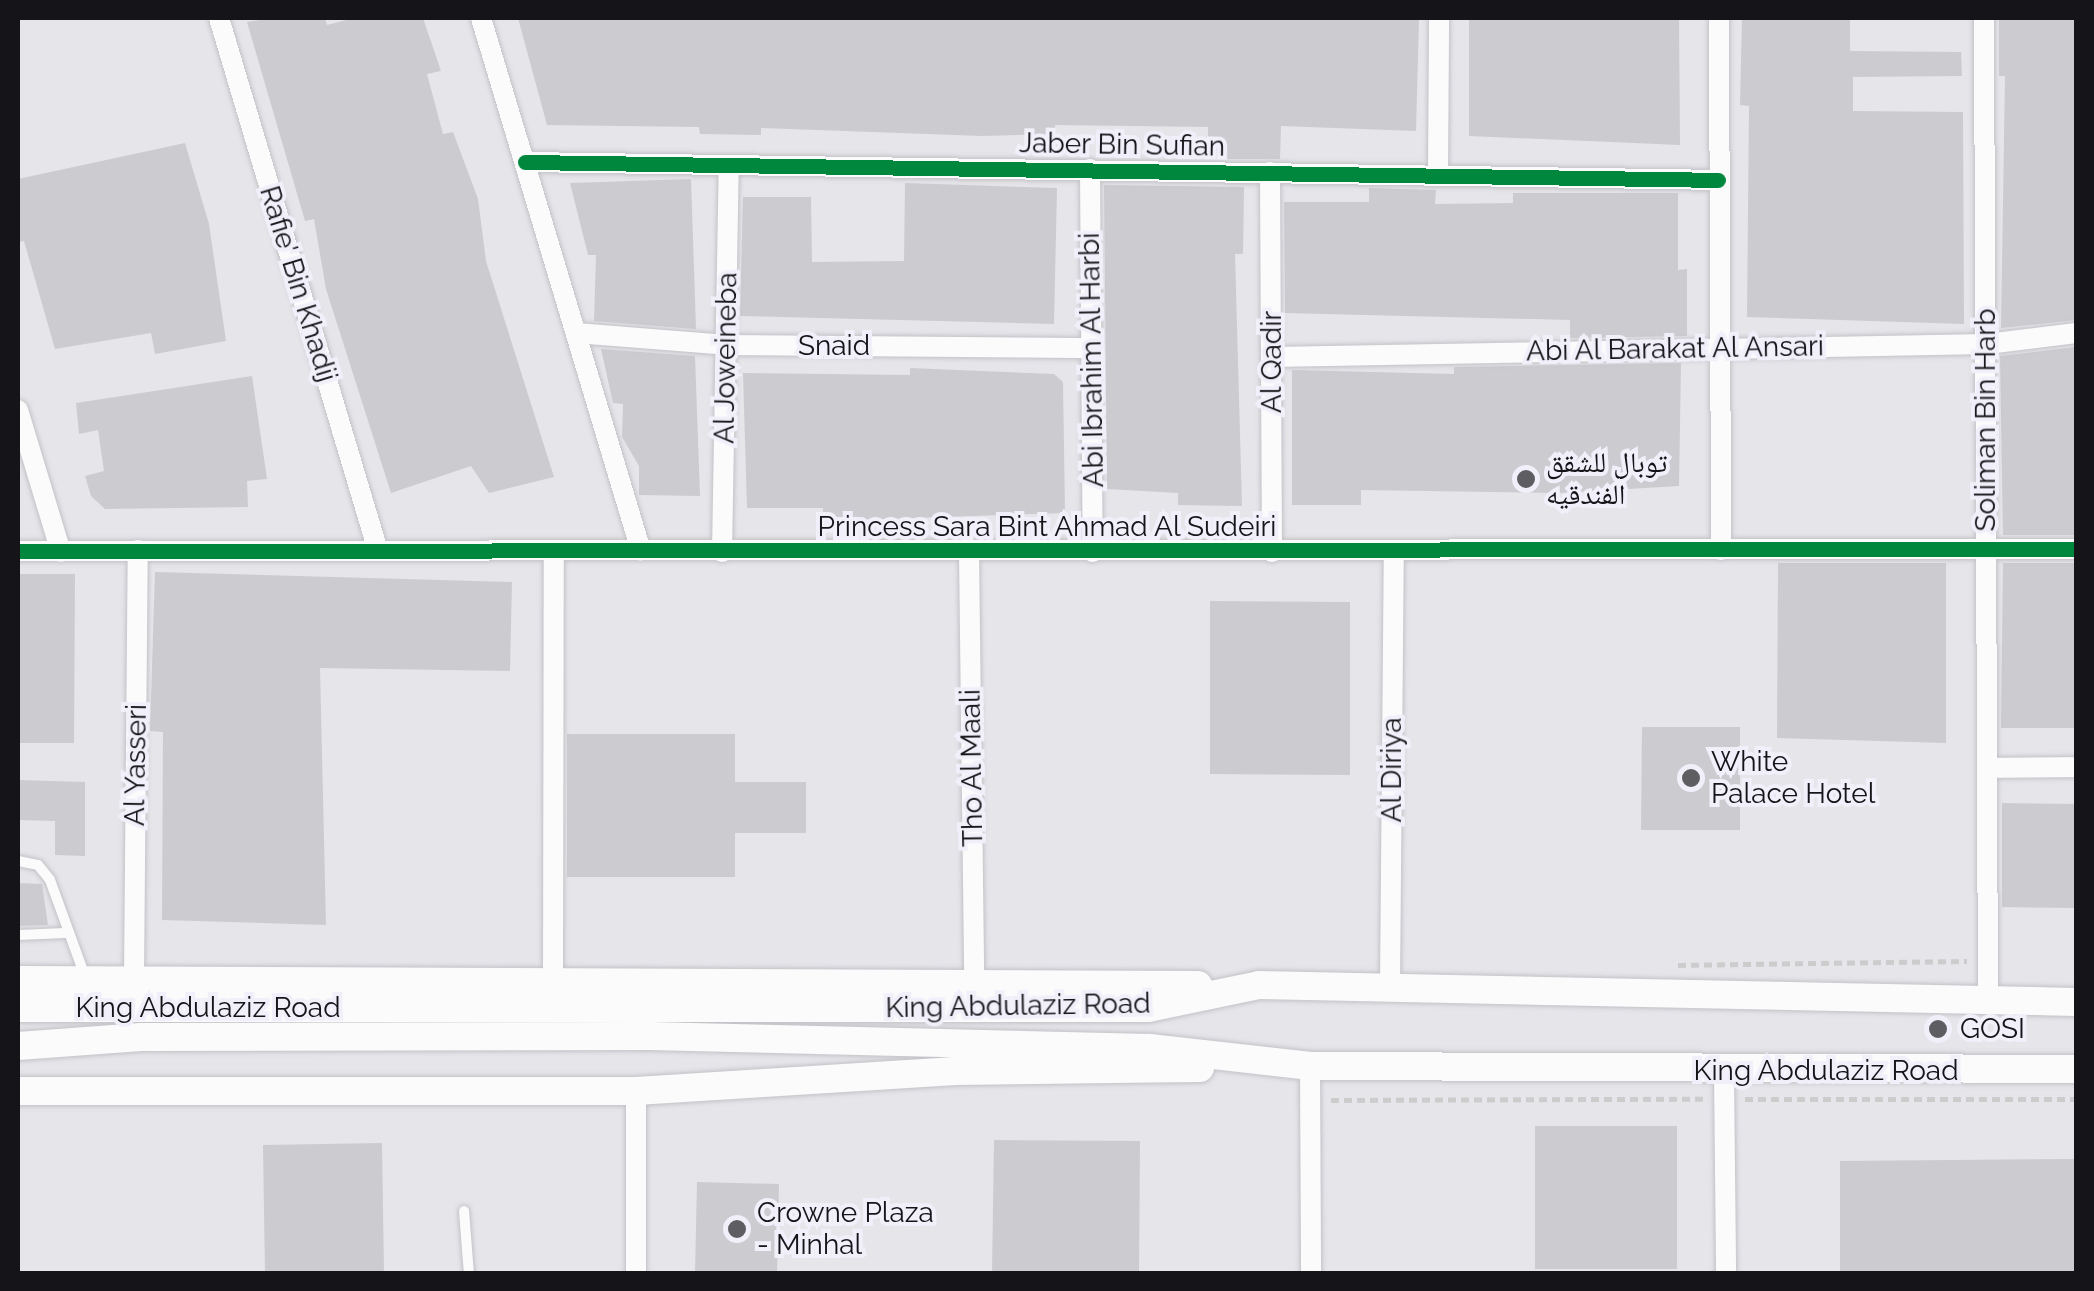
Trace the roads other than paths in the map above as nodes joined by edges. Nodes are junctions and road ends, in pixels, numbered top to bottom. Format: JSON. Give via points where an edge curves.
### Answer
{"nodes":[{"id":1,"x":219,"y":18,"type":"edge"},
{"id":2,"x":481,"y":18,"type":"edge"},
{"id":3,"x":1440,"y":18,"type":"edge"},
{"id":4,"x":1720,"y":18,"type":"edge"},
{"id":5,"x":1984,"y":18,"type":"edge"},
{"id":6,"x":525,"y":162,"type":"junction"},
{"id":7,"x":728,"y":164,"type":"junction"},
{"id":8,"x":1090,"y":169,"type":"junction"},
{"id":9,"x":1270,"y":172,"type":"junction"},
{"id":10,"x":1438,"y":174,"type":"junction"},
{"id":11,"x":1718,"y":180,"type":"junction"},
{"id":12,"x":576,"y":333,"type":"junction"},
{"id":13,"x":2076,"y":333,"type":"edge"},
{"id":14,"x":1987,"y":344,"type":"junction"},
{"id":15,"x":727,"y":345,"type":"junction"},
{"id":16,"x":1092,"y":348,"type":"junction"},
{"id":17,"x":1719,"y":348,"type":"junction"},
{"id":18,"x":1272,"y":357,"type":"junction"},
{"id":19,"x":18,"y":410,"type":"edge"},
{"id":20,"x":1986,"y":548,"type":"junction"},
{"id":21,"x":2076,"y":549,"type":"edge"},
{"id":22,"x":138,"y":550,"type":"junction"},
{"id":23,"x":1722,"y":550,"type":"junction"},
{"id":24,"x":18,"y":551,"type":"edge"},
{"id":25,"x":378,"y":551,"type":"junction"},
{"id":26,"x":554,"y":551,"type":"junction"},
{"id":27,"x":61,"y":552,"type":"junction"},
{"id":28,"x":641,"y":552,"type":"junction"},
{"id":29,"x":722,"y":552,"type":"junction"},
{"id":30,"x":969,"y":552,"type":"junction"},
{"id":31,"x":1094,"y":552,"type":"junction"},
{"id":32,"x":1272,"y":552,"type":"junction"},
{"id":33,"x":1394,"y":552,"type":"junction"},
{"id":34,"x":1987,"y":768,"type":"junction"},
{"id":35,"x":2076,"y":768,"type":"edge"},
{"id":36,"x":18,"y":861,"type":"edge"},
{"id":37,"x":18,"y":934,"type":"edge"},
{"id":38,"x":65,"y":934,"type":"junction"},
{"id":39,"x":18,"y":980,"type":"edge"},
{"id":40,"x":86,"y":980,"type":"junction"},
{"id":41,"x":134,"y":980,"type":"junction"},
{"id":42,"x":553,"y":983,"type":"junction"},
{"id":43,"x":974,"y":985,"type":"junction"},
{"id":44,"x":1260,"y":985,"type":"junction"},
{"id":45,"x":1390,"y":987,"type":"junction"},
{"id":46,"x":1988,"y":1002,"type":"junction"},
{"id":47,"x":2076,"y":1002,"type":"edge"},
{"id":48,"x":18,"y":1008,"type":"edge"},
{"id":49,"x":18,"y":1046,"type":"edge"},
{"id":50,"x":1265,"y":1062,"type":"junction"},
{"id":51,"x":1310,"y":1066,"type":"junction"},
{"id":52,"x":2076,"y":1069,"type":"edge"},
{"id":53,"x":1724,"y":1072,"type":"junction"},
{"id":54,"x":18,"y":1091,"type":"edge"},
{"id":55,"x":636,"y":1091,"type":"junction"},
{"id":56,"x":464,"y":1211,"type":"dead end"},
{"id":57,"x":469,"y":1274,"type":"edge"},
{"id":58,"x":636,"y":1274,"type":"edge"},
{"id":59,"x":1311,"y":1274,"type":"edge"},
{"id":60,"x":1726,"y":1274,"type":"edge"}],
"edges":[{"from":1,"to":25,"type":"street","name":"Rafie' Bin Khadij"},
{"from":2,"to":6,"type":"street"},
{"from":3,"to":10,"type":"street"},
{"from":4,"to":11,"type":"street"},
{"from":5,"to":14,"type":"street","name":"Soliman Bin Harb"},
{"from":6,"to":7,"type":"street","name":"Jaber Bin Sufian"},
{"from":6,"to":12,"type":"street"},
{"from":7,"to":8,"type":"street","name":"Jaber Bin Sufian"},
{"from":7,"to":15,"type":"street","name":"Al Joweineba"},
{"from":8,"to":9,"type":"street","name":"Jaber Bin Sufian"},
{"from":8,"to":16,"type":"street","name":"Abi Ibrahim Al Harbi"},
{"from":9,"to":10,"type":"street","name":"Jaber Bin Sufian"},
{"from":9,"to":18,"type":"street","name":"Al Qadir"},
{"from":10,"to":11,"type":"street","name":"Jaber Bin Sufian"},
{"from":11,"to":17,"type":"street"},
{"from":12,"to":15,"type":"street","name":"Snaid"},
{"from":12,"to":28,"type":"street"},
{"from":13,"to":14,"type":"street","name":"Abi Al Barakat Al Ansari"},
{"from":14,"to":17,"type":"street","name":"Abi Al Barakat Al Ansari"},
{"from":14,"to":20,"type":"street","name":"Soliman Bin Harb"},
{"from":15,"to":16,"type":"street","name":"Snaid"},
{"from":15,"to":29,"type":"street","name":"Al Joweineba"},
{"from":16,"to":31,"type":"street","name":"Abi Ibrahim Al Harbi"},
{"from":17,"to":18,"type":"street","name":"Abi Al Barakat Al Ansari"},
{"from":17,"to":23,"type":"street"},
{"from":18,"to":32,"type":"street","name":"Al Qadir"},
{"from":19,"to":27,"type":"street"},
{"from":20,"to":21,"type":"street","name":"Princess Sara Bint Ahmad Al Sudeiri"},
{"from":20,"to":23,"type":"street","name":"Princess Sara Bint Ahmad Al Sudeiri"},
{"from":20,"to":34,"type":"street","name":"Soliman Bin Harb"},
{"from":22,"to":25,"type":"street","name":"Princess Sara Bint Ahmad Al Sudeiri"},
{"from":22,"to":27,"type":"street","name":"Princess Sara Bint Ahmad Al Sudeiri"},
{"from":22,"to":41,"type":"street","name":"Al Yasseri"},
{"from":23,"to":33,"type":"street","name":"Princess Sara Bint Ahmad Al Sudeiri"},
{"from":24,"to":27,"type":"street","name":"Princess Sara Bint Ahmad Al Sudeiri"},
{"from":25,"to":26,"type":"street","name":"Princess Sara Bint Ahmad Al Sudeiri"},
{"from":26,"to":28,"type":"street","name":"Princess Sara Bint Ahmad Al Sudeiri"},
{"from":26,"to":42,"type":"street"},
{"from":28,"to":29,"type":"street","name":"Princess Sara Bint Ahmad Al Sudeiri"},
{"from":29,"to":30,"type":"street","name":"Princess Sara Bint Ahmad Al Sudeiri"},
{"from":30,"to":31,"type":"street","name":"Princess Sara Bint Ahmad Al Sudeiri"},
{"from":30,"to":43,"type":"street","name":"Tho Al Maali"},
{"from":31,"to":32,"type":"street","name":"Princess Sara Bint Ahmad Al Sudeiri"},
{"from":32,"to":33,"type":"street","name":"Princess Sara Bint Ahmad Al Sudeiri"},
{"from":33,"to":45,"type":"street","name":"Al Diriya"},
{"from":34,"to":35,"type":"street"},
{"from":34,"to":46,"type":"street","name":"Soliman Bin Harb"},
{"from":36,"to":38,"type":"lane","via":[[38,865],[50,880]]},
{"from":37,"to":38,"type":"lane"},
{"from":38,"to":40,"type":"lane"},
{"from":39,"to":40,"type":"main road"},
{"from":40,"to":41,"type":"main road"},
{"from":41,"to":42,"type":"main road"},
{"from":42,"to":43,"type":"main road"},
{"from":43,"to":44,"type":"main road"},
{"from":44,"to":45,"type":"main road","name":"King Abdulaziz Road"},
{"from":44,"to":48,"type":"main road","name":"King Abdulaziz Road","via":[[1148,1008]]},
{"from":45,"to":46,"type":"main road","name":"King Abdulaziz Road"},
{"from":46,"to":47,"type":"main road","name":"King Abdulaziz Road"},
{"from":49,"to":50,"type":"main road","name":"King Abdulaziz Road","via":[[140,1037],[650,1036],[1150,1048]]},
{"from":50,"to":51,"type":"main road","name":"King Abdulaziz Road"},
{"from":50,"to":55,"type":"main road","via":[[956,1070]]},
{"from":51,"to":53,"type":"main road","name":"King Abdulaziz Road"},
{"from":51,"to":59,"type":"street"},
{"from":52,"to":53,"type":"main road","name":"King Abdulaziz Road"},
{"from":53,"to":60,"type":"street"},
{"from":54,"to":55,"type":"main road"},
{"from":55,"to":58,"type":"street"},
{"from":56,"to":57,"type":"lane"}]}
